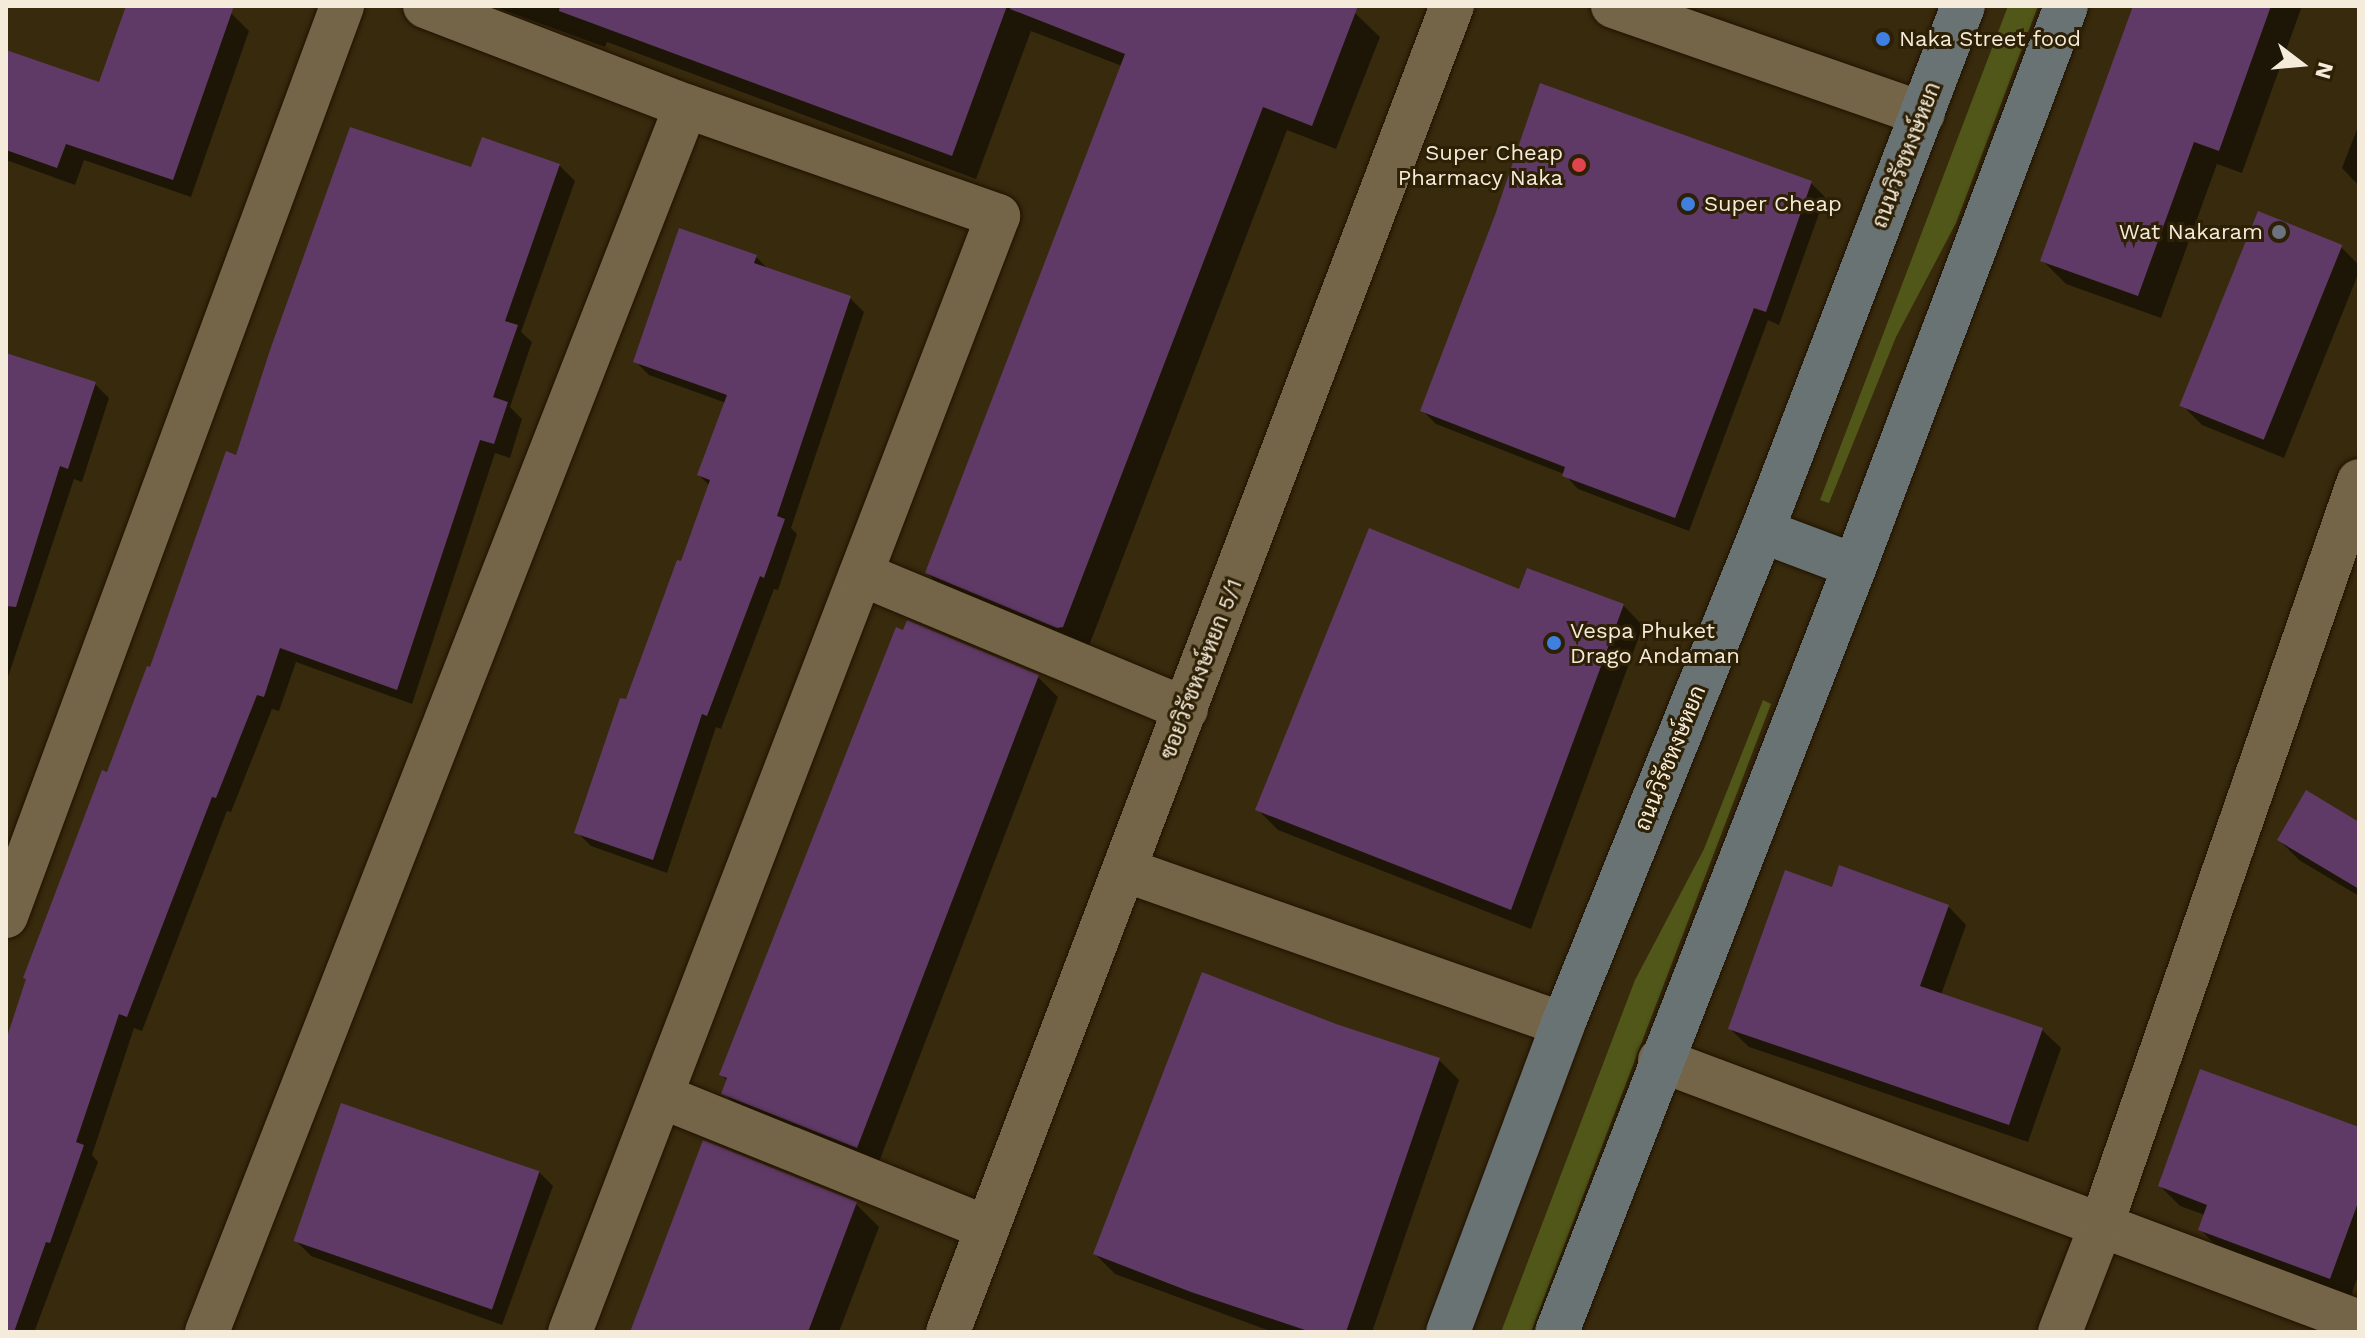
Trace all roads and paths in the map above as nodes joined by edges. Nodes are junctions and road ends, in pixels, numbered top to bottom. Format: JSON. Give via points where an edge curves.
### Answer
{"nodes":[{"id":1,"x":342,"y":6,"type":"edge"},
{"id":2,"x":425,"y":6,"type":"edge"},
{"id":3,"x":1452,"y":6,"type":"edge"},
{"id":4,"x":1613,"y":6,"type":"edge"},
{"id":5,"x":1963,"y":6,"type":"edge"},
{"id":6,"x":2066,"y":6,"type":"edge"},
{"id":7,"x":686,"y":106,"type":"junction"},
{"id":8,"x":1923,"y":114,"type":"junction"},
{"id":9,"x":2356,"y":498,"type":"edge"},
{"id":10,"x":1762,"y":531,"type":"junction"},
{"id":11,"x":1855,"y":566,"type":"junction"},
{"id":12,"x":861,"y":574,"type":"junction"},
{"id":13,"x":1186,"y":709,"type":"junction"},
{"id":14,"x":1125,"y":870,"type":"junction"},
{"id":15,"x":6,"y":916,"type":"edge"},
{"id":16,"x":1563,"y":1024,"type":"junction"},
{"id":17,"x":1660,"y":1060,"type":"junction"},
{"id":18,"x":663,"y":1097,"type":"junction"},
{"id":19,"x":2102,"y":1223,"type":"junction"},
{"id":20,"x":988,"y":1228,"type":"junction"},
{"id":21,"x":2359,"y":1322,"type":"edge"},
{"id":22,"x":207,"y":1332,"type":"edge"},
{"id":23,"x":570,"y":1332,"type":"edge"},
{"id":24,"x":948,"y":1332,"type":"edge"},
{"id":25,"x":1448,"y":1332,"type":"edge"},
{"id":26,"x":1557,"y":1332,"type":"edge"},
{"id":27,"x":2060,"y":1332,"type":"edge"}],
"edges":[{"from":1,"to":15,"type":"street"},
{"from":2,"to":7,"type":"street"},
{"from":3,"to":13,"type":"street","name":"ซอยวิรัชหงษ์หยก 5/1"},
{"from":4,"to":8,"type":"street"},
{"from":5,"to":8,"type":"main road","name":"ถนนวิรัชหงษ์หยก"},
{"from":6,"to":11,"type":"main road"},
{"from":7,"to":12,"type":"street","via":[[998,216]]},
{"from":7,"to":22,"type":"street"},
{"from":8,"to":10,"type":"main road","name":"ถนนวิรัชหงษ์หยก"},
{"from":9,"to":19,"type":"street"},
{"from":10,"to":11,"type":"main road"},
{"from":10,"to":16,"type":"main road","name":"ถนนวิรัชหงษ์หยก"},
{"from":11,"to":17,"type":"main road"},
{"from":12,"to":13,"type":"street"},
{"from":12,"to":18,"type":"street"},
{"from":13,"to":14,"type":"street","name":"ซอยวิรัชหงษ์หยก 5/1"},
{"from":14,"to":16,"type":"street"},
{"from":14,"to":20,"type":"street","name":"ซอยวิรัชหงษ์หยก 5/1"},
{"from":16,"to":25,"type":"main road","name":"ถนนวิรัชหงษ์หยก"},
{"from":17,"to":19,"type":"street"},
{"from":17,"to":26,"type":"main road"},
{"from":18,"to":20,"type":"street"},
{"from":18,"to":23,"type":"street"},
{"from":19,"to":21,"type":"street"},
{"from":19,"to":27,"type":"street"},
{"from":20,"to":24,"type":"street","name":"ซอยวิรัชหงษ์หยก 5/1"}]}
